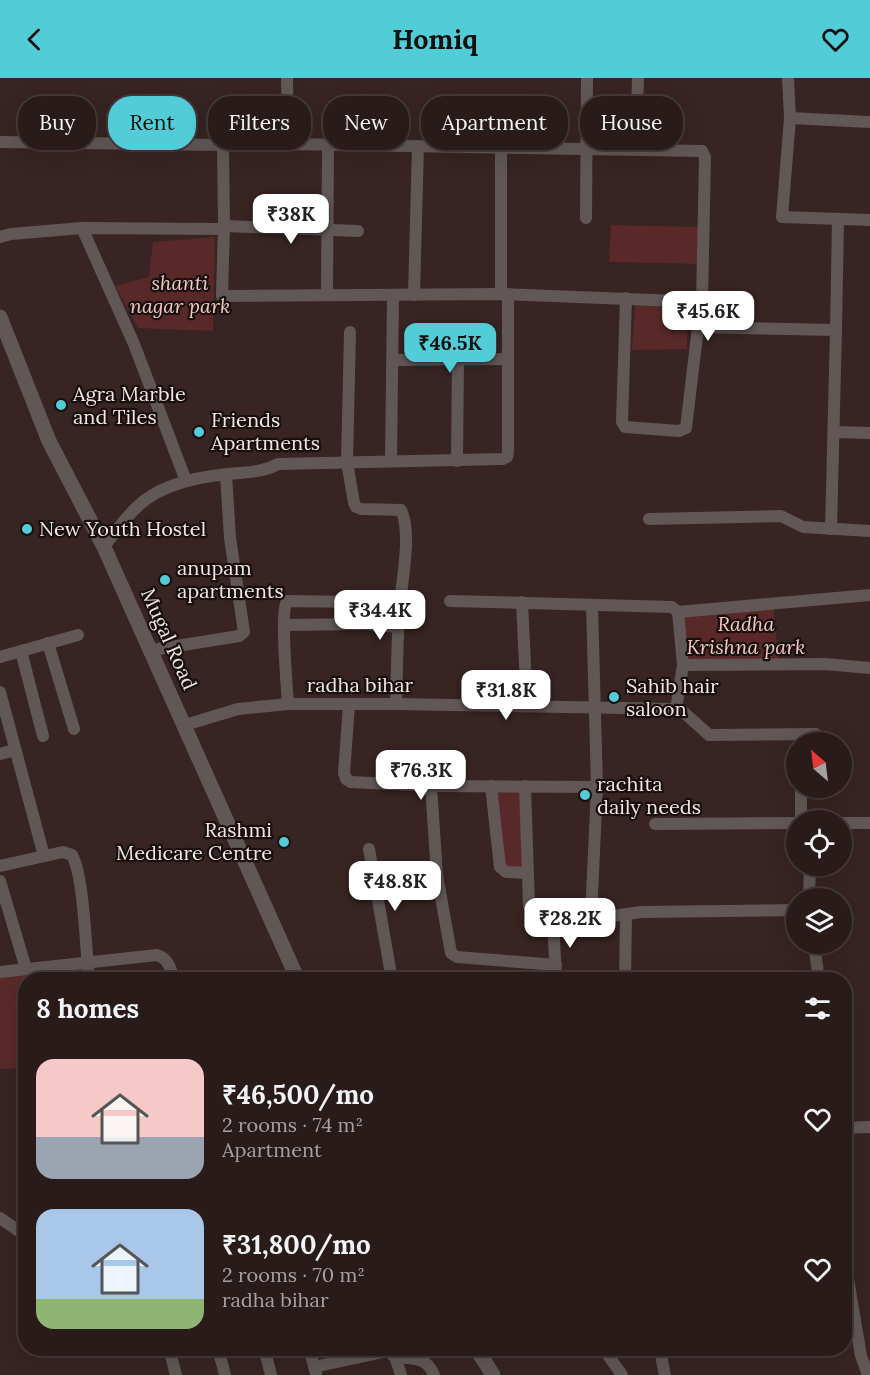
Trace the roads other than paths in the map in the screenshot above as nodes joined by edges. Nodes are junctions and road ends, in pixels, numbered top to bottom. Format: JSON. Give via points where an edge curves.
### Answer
{"nodes":[{"id":1,"x":287,"y":78,"type":"edge"},
{"id":2,"x":587,"y":78,"type":"edge"},
{"id":3,"x":638,"y":78,"type":"edge"},
{"id":4,"x":788,"y":78,"type":"edge"},
{"id":5,"x":287,"y":96,"type":"edge"},
{"id":6,"x":586,"y":96,"type":"edge"},
{"id":7,"x":637,"y":96,"type":"edge"},
{"id":8,"x":790,"y":118,"type":"junction"},
{"id":9,"x":870,"y":122,"type":"edge"},
{"id":10,"x":0,"y":142,"type":"edge"},
{"id":11,"x":208,"y":145,"type":"edge"},
{"id":12,"x":409,"y":146,"type":"edge"},
{"id":13,"x":418,"y":146,"type":"junction"},
{"id":14,"x":421,"y":146,"type":"edge"},
{"id":15,"x":224,"y":150,"type":"edge"},
{"id":16,"x":328,"y":150,"type":"edge"},
{"id":17,"x":501,"y":150,"type":"edge"},
{"id":18,"x":585,"y":150,"type":"edge"},
{"id":19,"x":669,"y":150,"type":"edge"},
{"id":20,"x":586,"y":218,"type":"dead end"},
{"id":21,"x":838,"y":219,"type":"junction"},
{"id":22,"x":870,"y":220,"type":"edge"},
{"id":23,"x":224,"y":226,"type":"junction"},
{"id":24,"x":82,"y":228,"type":"junction"},
{"id":25,"x":327,"y":231,"type":"junction"},
{"id":26,"x":358,"y":231,"type":"dead end"},
{"id":27,"x":0,"y":237,"type":"edge"},
{"id":28,"x":414,"y":294,"type":"junction"},
{"id":29,"x":504,"y":294,"type":"junction"},
{"id":30,"x":327,"y":295,"type":"junction"},
{"id":31,"x":393,"y":295,"type":"junction"},
{"id":32,"x":626,"y":298,"type":"junction"},
{"id":33,"x":702,"y":302,"type":"junction"},
{"id":34,"x":0,"y":317,"type":"edge"},
{"id":35,"x":698,"y":327,"type":"junction"},
{"id":36,"x":836,"y":330,"type":"junction"},
{"id":37,"x":350,"y":332,"type":"dead end"},
{"id":38,"x":458,"y":359,"type":"junction"},
{"id":39,"x":507,"y":359,"type":"junction"},
{"id":40,"x":393,"y":360,"type":"junction"},
{"id":41,"x":834,"y":432,"type":"junction"},
{"id":42,"x":870,"y":433,"type":"edge"},
{"id":43,"x":458,"y":460,"type":"junction"},
{"id":44,"x":391,"y":461,"type":"junction"},
{"id":45,"x":347,"y":462,"type":"junction"},
{"id":46,"x":226,"y":474,"type":"junction"},
{"id":47,"x":186,"y":481,"type":"junction"},
{"id":48,"x":649,"y":519,"type":"dead end"},
{"id":49,"x":831,"y":530,"type":"junction"},
{"id":50,"x":870,"y":531,"type":"edge"},
{"id":51,"x":104,"y":547,"type":"junction"},
{"id":52,"x":870,"y":595,"type":"edge"},
{"id":53,"x":450,"y":601,"type":"dead end"},
{"id":54,"x":522,"y":602,"type":"junction"},
{"id":55,"x":592,"y":605,"type":"junction"},
{"id":56,"x":678,"y":612,"type":"junction"},
{"id":57,"x":365,"y":624,"type":"junction"},
{"id":58,"x":284,"y":625,"type":"junction"},
{"id":59,"x":398,"y":627,"type":"junction"},
{"id":60,"x":78,"y":635,"type":"dead end"},
{"id":61,"x":48,"y":643,"type":"junction"},
{"id":62,"x":152,"y":650,"type":"junction"},
{"id":63,"x":21,"y":651,"type":"junction"},
{"id":64,"x":0,"y":657,"type":"edge"},
{"id":65,"x":683,"y":665,"type":"junction"},
{"id":66,"x":870,"y":668,"type":"edge"},
{"id":67,"x":0,"y":692,"type":"edge"},
{"id":68,"x":288,"y":704,"type":"junction"},
{"id":69,"x":396,"y":704,"type":"junction"},
{"id":70,"x":349,"y":705,"type":"junction"},
{"id":71,"x":527,"y":706,"type":"junction"},
{"id":72,"x":594,"y":707,"type":"junction"},
{"id":73,"x":676,"y":709,"type":"junction"},
{"id":74,"x":185,"y":725,"type":"junction"},
{"id":75,"x":74,"y":729,"type":"dead end"},
{"id":76,"x":43,"y":736,"type":"dead end"},
{"id":77,"x":786,"y":738,"type":"edge"},
{"id":78,"x":15,"y":750,"type":"junction"},
{"id":79,"x":0,"y":754,"type":"edge"},
{"id":80,"x":431,"y":786,"type":"junction"},
{"id":81,"x":491,"y":786,"type":"junction"},
{"id":82,"x":525,"y":786,"type":"junction"},
{"id":83,"x":597,"y":787,"type":"junction"},
{"id":84,"x":786,"y":823,"type":"edge"},
{"id":85,"x":852,"y":823,"type":"edge"},
{"id":86,"x":870,"y":823,"type":"edge"},
{"id":87,"x":655,"y":824,"type":"dead end"},
{"id":88,"x":369,"y":849,"type":"dead end"},
{"id":89,"x":44,"y":856,"type":"junction"},
{"id":90,"x":0,"y":866,"type":"edge"},
{"id":91,"x":527,"y":873,"type":"junction"},
{"id":92,"x":0,"y":881,"type":"edge"},
{"id":93,"x":786,"y":910,"type":"edge"},
{"id":94,"x":626,"y":914,"type":"junction"},
{"id":95,"x":591,"y":917,"type":"junction"},
{"id":96,"x":553,"y":919,"type":"junction"},
{"id":97,"x":815,"y":954,"type":"edge"},
{"id":98,"x":87,"y":962,"type":"junction"},
{"id":99,"x":556,"y":965,"type":"junction"},
{"id":100,"x":26,"y":969,"type":"junction"},
{"id":101,"x":0,"y":972,"type":"edge"},
{"id":102,"x":88,"y":972,"type":"edge"},
{"id":103,"x":171,"y":972,"type":"edge"},
{"id":104,"x":294,"y":972,"type":"edge"},
{"id":105,"x":391,"y":972,"type":"edge"},
{"id":106,"x":556,"y":972,"type":"edge"},
{"id":107,"x":626,"y":972,"type":"edge"},
{"id":108,"x":818,"y":972,"type":"edge"},
{"id":109,"x":870,"y":1127,"type":"edge"},
{"id":110,"x":852,"y":1128,"type":"edge"},
{"id":111,"x":0,"y":1218,"type":"edge"},
{"id":112,"x":18,"y":1230,"type":"edge"},
{"id":113,"x":852,"y":1319,"type":"edge"},
{"id":114,"x":171,"y":1356,"type":"edge"},
{"id":115,"x":220,"y":1356,"type":"edge"},
{"id":116,"x":266,"y":1356,"type":"edge"},
{"id":117,"x":311,"y":1356,"type":"edge"},
{"id":118,"x":366,"y":1356,"type":"edge"},
{"id":119,"x":481,"y":1356,"type":"edge"},
{"id":120,"x":609,"y":1356,"type":"edge"},
{"id":121,"x":662,"y":1356,"type":"edge"},
{"id":122,"x":395,"y":1357,"type":"joint"},
{"id":123,"x":316,"y":1371,"type":"edge"},
{"id":124,"x":176,"y":1375,"type":"edge"},
{"id":125,"x":225,"y":1375,"type":"edge"},
{"id":126,"x":271,"y":1375,"type":"edge"},
{"id":127,"x":401,"y":1375,"type":"edge"},
{"id":128,"x":434,"y":1375,"type":"edge"},
{"id":129,"x":493,"y":1375,"type":"edge"},
{"id":130,"x":622,"y":1375,"type":"edge"},
{"id":131,"x":665,"y":1375,"type":"edge"},
{"id":132,"x":868,"y":1375,"type":"edge"}],
"edges":[{"from":1,"to":5,"type":"street"},
{"from":2,"to":6,"type":"street"},
{"from":3,"to":7,"type":"street"},
{"from":4,"to":8,"type":"street"},
{"from":8,"to":9,"type":"street"},
{"from":8,"to":21,"type":"street","via":[[782,217]]},
{"from":10,"to":11,"type":"street"},
{"from":12,"to":13,"type":"street"},
{"from":13,"to":14,"type":"street"},
{"from":13,"to":28,"type":"street"},
{"from":15,"to":23,"type":"street"},
{"from":16,"to":25,"type":"street"},
{"from":17,"to":29,"type":"street"},
{"from":18,"to":20,"type":"street"},
{"from":19,"to":33,"type":"street","via":[[702,151],[705,157]]},
{"from":21,"to":22,"type":"street"},
{"from":21,"to":36,"type":"street"},
{"from":23,"to":24,"type":"street","via":[[218,230]]},
{"from":23,"to":25,"type":"street"},
{"from":23,"to":30,"type":"street","via":[[222,296]]},
{"from":24,"to":27,"type":"street"},
{"from":24,"to":47,"type":"street","via":[[134,344]]},
{"from":25,"to":26,"type":"street"},
{"from":25,"to":30,"type":"street"},
{"from":28,"to":29,"type":"street"},
{"from":28,"to":31,"type":"street"},
{"from":29,"to":32,"type":"street"},
{"from":29,"to":39,"type":"street"},
{"from":30,"to":31,"type":"street"},
{"from":31,"to":40,"type":"street"},
{"from":32,"to":33,"type":"street"},
{"from":32,"to":35,"type":"street","via":[[622,422],[626,427],[679,431],[686,428]]},
{"from":33,"to":35,"type":"street"},
{"from":34,"to":51,"type":"street","name":"Mugal Road","via":[[49,441]]},
{"from":35,"to":36,"type":"street"},
{"from":36,"to":41,"type":"street"},
{"from":37,"to":45,"type":"street"},
{"from":38,"to":39,"type":"street"},
{"from":38,"to":40,"type":"street"},
{"from":38,"to":43,"type":"street"},
{"from":39,"to":43,"type":"street","via":[[507,457]]},
{"from":40,"to":44,"type":"street"},
{"from":41,"to":42,"type":"street"},
{"from":41,"to":49,"type":"street"},
{"from":43,"to":44,"type":"street"},
{"from":44,"to":45,"type":"street"},
{"from":45,"to":46,"type":"street","via":[[278,464],[262,471]]},
{"from":45,"to":59,"type":"street","via":[[356,507],[401,510],[405,518]]},
{"from":46,"to":47,"type":"street"},
{"from":46,"to":62,"type":"street","via":[[230,538],[244,632]]},
{"from":47,"to":51,"type":"street","via":[[155,493],[137,506]]},
{"from":48,"to":49,"type":"street","via":[[782,516],[803,527]]},
{"from":49,"to":50,"type":"street"},
{"from":51,"to":62,"type":"street","name":"Mugal Road"},
{"from":52,"to":56,"type":"street"},
{"from":53,"to":54,"type":"street"},
{"from":54,"to":55,"type":"street"},
{"from":54,"to":71,"type":"street"},
{"from":55,"to":56,"type":"street","via":[[672,607]]},
{"from":55,"to":72,"type":"street"},
{"from":56,"to":65,"type":"street"},
{"from":57,"to":58,"type":"street"},
{"from":57,"to":58,"type":"street","via":[[365,610],[358,602],[291,600],[284,606]]},
{"from":57,"to":59,"type":"street"},
{"from":58,"to":68,"type":"street"},
{"from":59,"to":69,"type":"street"},
{"from":60,"to":61,"type":"street"},
{"from":61,"to":63,"type":"street"},
{"from":61,"to":75,"type":"street"},
{"from":62,"to":74,"type":"street","name":"Mugal Road"},
{"from":63,"to":64,"type":"street"},
{"from":63,"to":76,"type":"street"},
{"from":65,"to":66,"type":"street","via":[[825,664]]},
{"from":65,"to":73,"type":"street"},
{"from":67,"to":78,"type":"street"},
{"from":68,"to":70,"type":"street","name":"radha bihar"},
{"from":68,"to":74,"type":"street","name":"radha bihar","via":[[238,709]]},
{"from":69,"to":70,"type":"street","name":"radha bihar"},
{"from":69,"to":71,"type":"street","name":"radha bihar"},
{"from":70,"to":80,"type":"street","via":[[346,779]]},
{"from":71,"to":72,"type":"street","name":"radha bihar"},
{"from":72,"to":73,"type":"street","name":"radha bihar"},
{"from":72,"to":83,"type":"street"},
{"from":73,"to":77,"type":"street","via":[[710,735]]},
{"from":74,"to":104,"type":"street","name":"Mugal Road"},
{"from":78,"to":79,"type":"street"},
{"from":78,"to":89,"type":"street"},
{"from":80,"to":81,"type":"street"},
{"from":80,"to":99,"type":"street","via":[[437,875],[451,953],[457,957]]},
{"from":81,"to":82,"type":"street"},
{"from":81,"to":91,"type":"street","via":[[500,867],[506,872]]},
{"from":82,"to":83,"type":"street"},
{"from":82,"to":91,"type":"street"},
{"from":83,"to":95,"type":"street"},
{"from":84,"to":87,"type":"street"},
{"from":85,"to":86,"type":"street"},
{"from":88,"to":105,"type":"street"},
{"from":89,"to":90,"type":"street"},
{"from":89,"to":98,"type":"street","via":[[63,852],[74,858]]},
{"from":91,"to":96,"type":"street","via":[[530,909],[534,915]]},
{"from":92,"to":100,"type":"street"},
{"from":93,"to":94,"type":"street"},
{"from":94,"to":95,"type":"street"},
{"from":94,"to":107,"type":"street"},
{"from":95,"to":96,"type":"street"},
{"from":96,"to":99,"type":"street"},
{"from":97,"to":108,"type":"street"},
{"from":98,"to":100,"type":"street"},
{"from":98,"to":102,"type":"street"},
{"from":98,"to":103,"type":"street","via":[[157,955],[168,963]]},
{"from":99,"to":106,"type":"street"},
{"from":100,"to":101,"type":"street"},
{"from":109,"to":110,"type":"street"},
{"from":111,"to":112,"type":"street"},
{"from":113,"to":132,"type":"street"},
{"from":114,"to":124,"type":"street"},
{"from":115,"to":125,"type":"street"},
{"from":116,"to":126,"type":"street"},
{"from":117,"to":123,"type":"street"},
{"from":118,"to":123,"type":"street"},
{"from":119,"to":129,"type":"street"},
{"from":120,"to":130,"type":"street"},
{"from":121,"to":131,"type":"street"},
{"from":122,"to":127,"type":"street"},
{"from":122,"to":128,"type":"street","via":[[422,1360]]}]}
